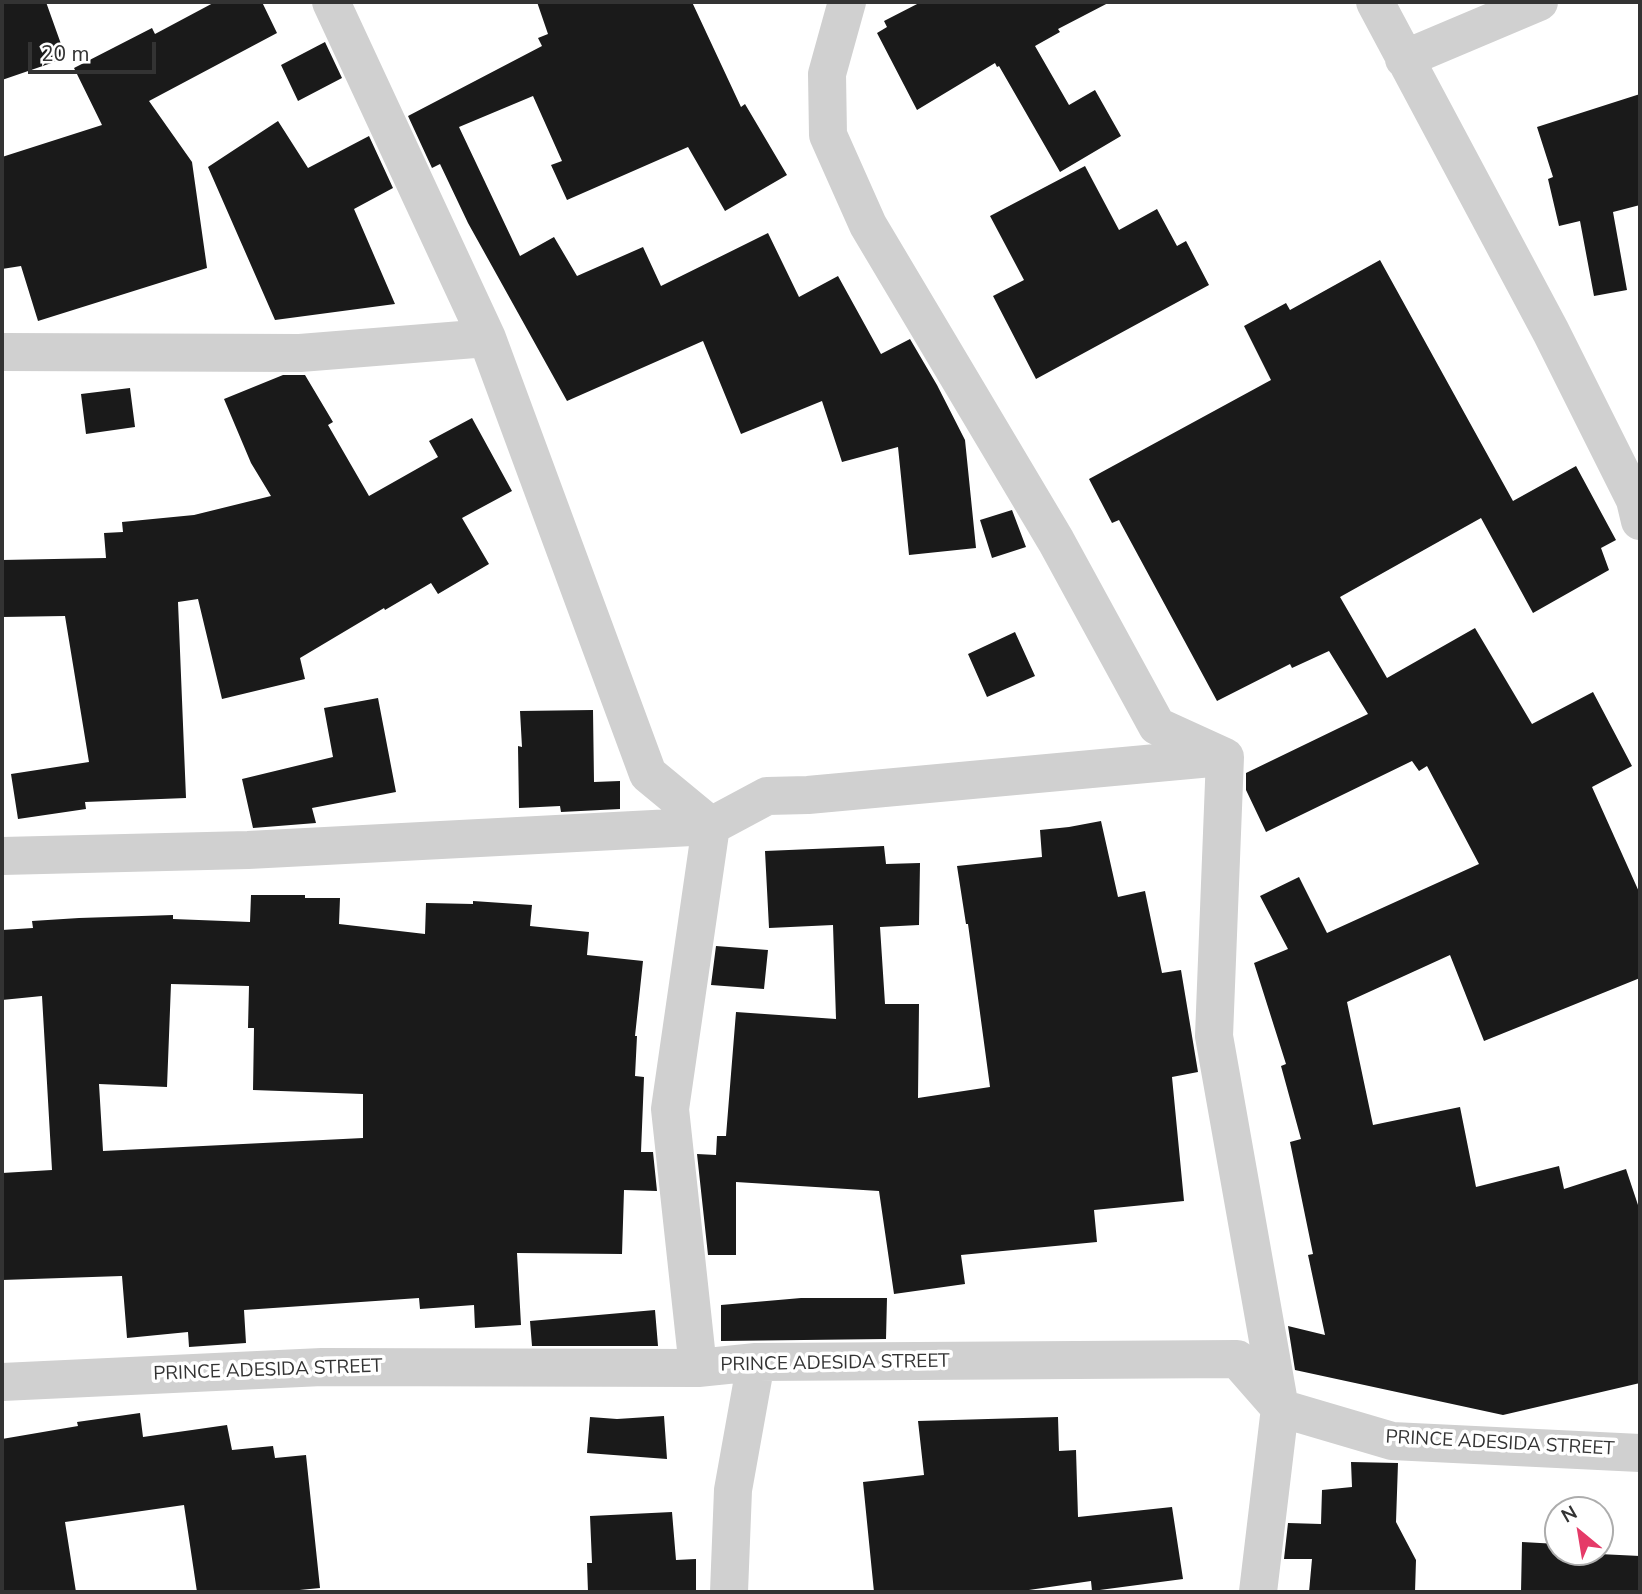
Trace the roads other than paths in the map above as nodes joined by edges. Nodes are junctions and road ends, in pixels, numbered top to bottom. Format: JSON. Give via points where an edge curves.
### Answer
{"nodes":[{"id":1,"x":331,"y":2,"type":"edge"},
{"id":2,"x":847,"y":2,"type":"edge"},
{"id":3,"x":1375,"y":2,"type":"edge"},
{"id":4,"x":1538,"y":2,"type":"edge"},
{"id":5,"x":1404,"y":59,"type":"junction"},
{"id":6,"x":487,"y":338,"type":"junction"},
{"id":7,"x":2,"y":352,"type":"edge"},
{"id":8,"x":1640,"y":521,"type":"edge"},
{"id":9,"x":1225,"y":757,"type":"junction"},
{"id":10,"x":711,"y":826,"type":"junction"},
{"id":11,"x":2,"y":856,"type":"edge"},
{"id":12,"x":756,"y":1362,"type":"junction"},
{"id":13,"x":698,"y":1368,"type":"junction"},
{"id":14,"x":2,"y":1382,"type":"edge"},
{"id":15,"x":1280,"y":1408,"type":"junction"},
{"id":16,"x":1640,"y":1453,"type":"edge"},
{"id":17,"x":729,"y":1592,"type":"edge"},
{"id":18,"x":1258,"y":1592,"type":"edge"}],
"edges":[{"from":1,"to":6,"type":"street"},
{"from":2,"to":9,"type":"street","via":[[827,74],[828,135],[868,225],[1056,541],[1157,726]]},
{"from":3,"to":5,"type":"street"},
{"from":4,"to":5,"type":"street"},
{"from":5,"to":8,"type":"street","via":[[1550,332],[1635,500]]},
{"from":6,"to":7,"type":"street","via":[[300,353]]},
{"from":6,"to":10,"type":"street","via":[[648,774]]},
{"from":9,"to":10,"type":"street","via":[[767,796]]},
{"from":9,"to":15,"type":"street","via":[[1214,1036]]},
{"from":10,"to":11,"type":"street","via":[[248,850]]},
{"from":10,"to":13,"type":"street","via":[[670,1109]]},
{"from":12,"to":13,"type":"street","name":"PRINCE ADESIDA STREET"},
{"from":12,"to":15,"type":"street","name":"PRINCE ADESIDA STREET","via":[[1237,1359]]},
{"from":12,"to":17,"type":"street","via":[[733,1490]]},
{"from":13,"to":14,"type":"street","name":"PRINCE ADESIDA STREET","via":[[323,1367]]},
{"from":15,"to":16,"type":"street","name":"PRINCE ADESIDA STREET","via":[[1392,1441]]},
{"from":15,"to":18,"type":"street"}]}
